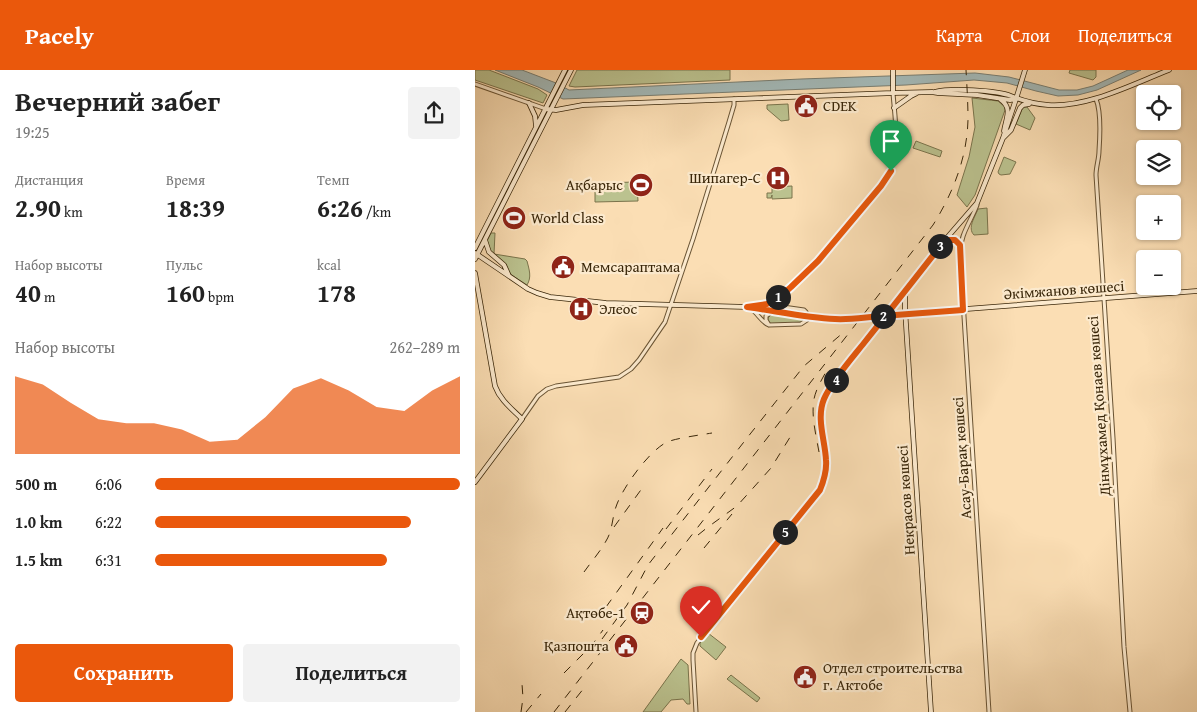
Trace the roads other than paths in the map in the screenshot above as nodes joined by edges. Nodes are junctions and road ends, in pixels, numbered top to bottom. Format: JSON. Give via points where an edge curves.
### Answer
{"nodes":[{"id":1,"x":565,"y":70,"type":"edge"},
{"id":2,"x":571,"y":70,"type":"edge"},
{"id":3,"x":1169,"y":70,"type":"edge"},
{"id":4,"x":1025,"y":71,"type":"edge"},
{"id":5,"x":893,"y":72,"type":"edge"},
{"id":6,"x":475,"y":84,"type":"edge"},
{"id":7,"x":561,"y":84,"type":"junction"},
{"id":8,"x":893,"y":92,"type":"junction"},
{"id":9,"x":919,"y":92,"type":"junction"},
{"id":10,"x":933,"y":92,"type":"junction"},
{"id":11,"x":996,"y":97,"type":"junction"},
{"id":12,"x":734,"y":99,"type":"junction"},
{"id":13,"x":1016,"y":99,"type":"junction"},
{"id":14,"x":1096,"y":99,"type":"junction"},
{"id":15,"x":529,"y":103,"type":"junction"},
{"id":16,"x":1034,"y":104,"type":"junction"},
{"id":17,"x":894,"y":108,"type":"junction"},
{"id":18,"x":548,"y":109,"type":"junction"},
{"id":19,"x":535,"y":128,"type":"junction"},
{"id":20,"x":535,"y":134,"type":"junction"},
{"id":21,"x":1003,"y":138,"type":"junction"},
{"id":22,"x":525,"y":155,"type":"junction"},
{"id":23,"x":976,"y":205,"type":"junction"},
{"id":24,"x":486,"y":226,"type":"junction"},
{"id":25,"x":491,"y":228,"type":"junction"},
{"id":26,"x":485,"y":239,"type":"junction"},
{"id":27,"x":945,"y":240,"type":"junction"},
{"id":28,"x":960,"y":245,"type":"junction"},
{"id":29,"x":475,"y":248,"type":"edge"},
{"id":30,"x":476,"y":254,"type":"edge"},
{"id":31,"x":475,"y":259,"type":"edge"},
{"id":32,"x":475,"y":274,"type":"edge"},
{"id":33,"x":509,"y":276,"type":"junction"},
{"id":34,"x":908,"y":287,"type":"junction"},
{"id":35,"x":1197,"y":292,"type":"edge"},
{"id":36,"x":776,"y":299,"type":"junction"},
{"id":37,"x":1104,"y":299,"type":"junction"},
{"id":38,"x":671,"y":305,"type":"junction"},
{"id":39,"x":747,"y":307,"type":"junction"},
{"id":40,"x":963,"y":310,"type":"junction"},
{"id":41,"x":774,"y":311,"type":"junction"},
{"id":42,"x":769,"y":325,"type":"junction"},
{"id":43,"x":523,"y":418,"type":"junction"},
{"id":44,"x":475,"y":482,"type":"edge"},
{"id":45,"x":696,"y":712,"type":"edge"},
{"id":46,"x":931,"y":712,"type":"edge"},
{"id":47,"x":989,"y":712,"type":"edge"},
{"id":48,"x":1130,"y":712,"type":"edge"}],
"edges":[{"from":1,"to":7,"type":"main road"},
{"from":2,"to":7,"type":"main road"},
{"from":3,"to":14,"type":"main road"},
{"from":4,"to":13,"type":"main road"},
{"from":5,"to":8,"type":"main road"},
{"from":6,"to":15,"type":"street"},
{"from":7,"to":18,"type":"main road"},
{"from":8,"to":9,"type":"main road"},
{"from":8,"to":12,"type":"main road"},
{"from":8,"to":17,"type":"street"},
{"from":9,"to":10,"type":"main road"},
{"from":9,"to":17,"type":"main road"},
{"from":10,"to":11,"type":"main road"},
{"from":10,"to":13,"type":"main road","via":[[977,90]]},
{"from":11,"to":13,"type":"main road"},
{"from":11,"to":21,"type":"main road","via":[[1007,107]]},
{"from":12,"to":18,"type":"main road"},
{"from":12,"to":38,"type":"street"},
{"from":13,"to":16,"type":"main road"},
{"from":13,"to":21,"type":"main road"},
{"from":14,"to":16,"type":"main road","via":[[1070,105]]},
{"from":14,"to":37,"type":"street","name":"Дінмұхамед Қонаев көшесі","via":[[1099,113],[1096,175]]},
{"from":15,"to":18,"type":"street"},
{"from":15,"to":19,"type":"main road","via":[[535,116]]},
{"from":16,"to":21,"type":"main road","via":[[1020,108],[1011,130]]},
{"from":17,"to":36,"type":"street","via":[[896,154],[888,176],[818,261]]},
{"from":18,"to":19,"type":"main road"},
{"from":18,"to":20,"type":"main road"},
{"from":19,"to":20,"type":"main road"},
{"from":20,"to":22,"type":"main road"},
{"from":21,"to":23,"type":"main road"},
{"from":22,"to":24,"type":"main road"},
{"from":22,"to":25,"type":"main road"},
{"from":23,"to":27,"type":"main road"},
{"from":23,"to":28,"type":"street","name":"Асау-Барақ көшесі"},
{"from":24,"to":25,"type":"main road"},
{"from":24,"to":29,"type":"main road"},
{"from":25,"to":26,"type":"main road"},
{"from":26,"to":30,"type":"main road"},
{"from":26,"to":33,"type":"main road","via":[[489,252],[504,265]]},
{"from":27,"to":28,"type":"street","via":[[955,240]]},
{"from":27,"to":34,"type":"main road"},
{"from":28,"to":40,"type":"street","name":"Асау-Барақ көшесі"},
{"from":30,"to":31,"type":"main road"},
{"from":30,"to":33,"type":"main road","name":"Әкімжанов көшесі"},
{"from":32,"to":43,"type":"main road","via":[[495,386],[502,399]]},
{"from":33,"to":38,"type":"main road","name":"Әкімжанов көшесі","via":[[537,294],[550,297]]},
{"from":34,"to":45,"type":"street","via":[[824,398],[821,419],[826,474],[820,490],[698,641],[693,660]]},
{"from":34,"to":46,"type":"main road","name":"Некрасов көшесі","via":[[905,309]]},
{"from":35,"to":37,"type":"main road","name":"Әкімжанов көшесі"},
{"from":36,"to":39,"type":"street","via":[[764,305]]},
{"from":36,"to":42,"type":"street","via":[[776,306],[804,310],[807,320],[801,324]]},
{"from":37,"to":40,"type":"main road","name":"Әкімжанов көшесі"},
{"from":37,"to":48,"type":"street","name":"Дінмұхамед Қонаев көшесі"},
{"from":38,"to":39,"type":"main road","name":"Әкімжанов көшесі"},
{"from":38,"to":43,"type":"street","via":[[663,326],[631,369],[612,378],[547,389]]},
{"from":39,"to":41,"type":"main road","name":"Әкімжанов көшесі"},
{"from":39,"to":42,"type":"street"},
{"from":40,"to":41,"type":"main road","name":"Әкімжанов көшесі","bridge":true,"via":[[836,319]]},
{"from":40,"to":47,"type":"street","name":"Асау-Барақ көшесі"},
{"from":41,"to":42,"type":"street","via":[[766,316]]},
{"from":43,"to":44,"type":"main road"}]}
